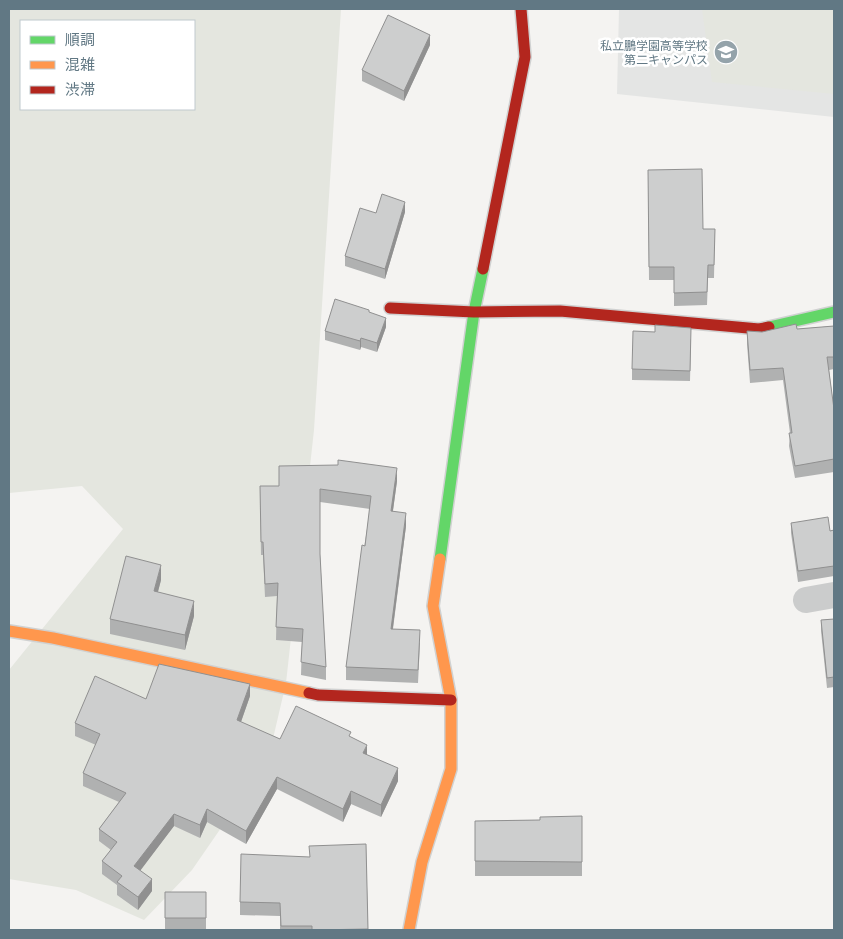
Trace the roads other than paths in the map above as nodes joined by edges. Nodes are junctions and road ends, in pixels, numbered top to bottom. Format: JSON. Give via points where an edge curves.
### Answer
{"nodes":[{"id":1,"x":521,"y":9,"type":"edge"},
{"id":2,"x":390,"y":308,"type":"dead end"},
{"id":3,"x":474,"y":312,"type":"junction"},
{"id":4,"x":834,"y":312,"type":"edge"},
{"id":5,"x":834,"y":595,"type":"edge"},
{"id":6,"x":806,"y":600,"type":"dead end"},
{"id":7,"x":9,"y":631,"type":"edge"},
{"id":8,"x":451,"y":700,"type":"junction"},
{"id":9,"x":409,"y":930,"type":"edge"}],
"edges":[{"from":1,"to":3,"type":"street","via":[[525,57]]},
{"from":2,"to":3,"type":"street"},
{"from":3,"to":4,"type":"street","via":[[560,311],[759,329]]},
{"from":3,"to":8,"type":"street","via":[[433,606]]},
{"from":5,"to":6,"type":"street"},
{"from":7,"to":8,"type":"street","via":[[318,695]]},
{"from":8,"to":9,"type":"street","via":[[451,769],[422,862]]}]}
